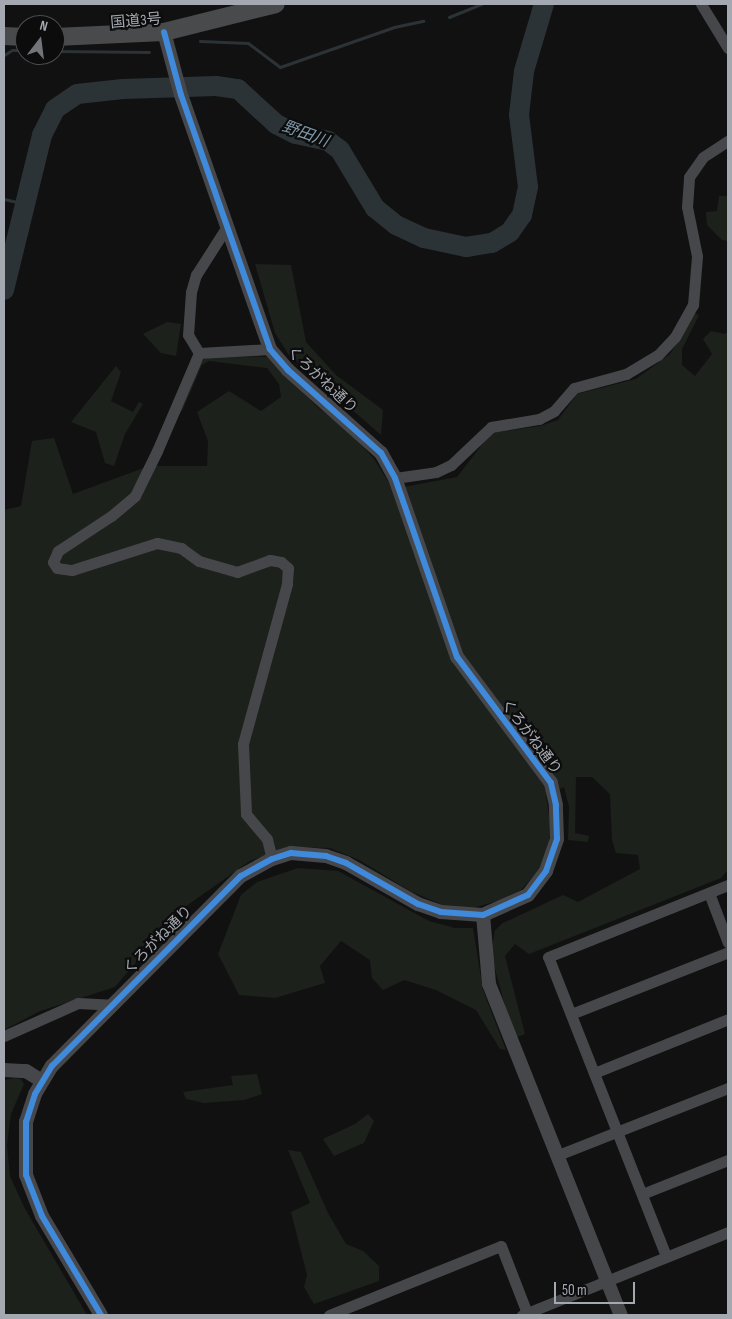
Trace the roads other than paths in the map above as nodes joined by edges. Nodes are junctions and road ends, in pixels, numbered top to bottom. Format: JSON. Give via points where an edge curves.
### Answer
{"nodes":[{"id":1,"x":276,"y":4,"type":"edge"},
{"id":2,"x":700,"y":4,"type":"edge"},
{"id":3,"x":164,"y":32,"type":"junction"},
{"id":4,"x":65,"y":37,"type":"edge"},
{"id":5,"x":728,"y":48,"type":"edge"},
{"id":6,"x":728,"y":141,"type":"edge"},
{"id":7,"x":226,"y":228,"type":"junction"},
{"id":8,"x":270,"y":349,"type":"junction"},
{"id":9,"x":199,"y":353,"type":"junction"},
{"id":10,"x":395,"y":478,"type":"junction"},
{"id":11,"x":272,"y":858,"type":"junction"},
{"id":12,"x":728,"y":885,"type":"edge"},
{"id":13,"x":709,"y":893,"type":"junction"},
{"id":14,"x":483,"y":915,"type":"junction"},
{"id":15,"x":728,"y":943,"type":"edge"},
{"id":16,"x":728,"y":952,"type":"edge"},
{"id":17,"x":110,"y":1005,"type":"junction"},
{"id":18,"x":571,"y":1014,"type":"junction"},
{"id":19,"x":728,"y":1019,"type":"edge"},
{"id":20,"x":4,"y":1036,"type":"edge"},
{"id":21,"x":4,"y":1070,"type":"edge"},
{"id":22,"x":594,"y":1073,"type":"junction"},
{"id":23,"x":42,"y":1081,"type":"junction"},
{"id":24,"x":728,"y":1088,"type":"edge"},
{"id":25,"x":618,"y":1132,"type":"junction"},
{"id":26,"x":558,"y":1155,"type":"junction"},
{"id":27,"x":728,"y":1160,"type":"edge"},
{"id":28,"x":642,"y":1194,"type":"junction"},
{"id":29,"x":728,"y":1232,"type":"edge"},
{"id":30,"x":666,"y":1256,"type":"junction"},
{"id":31,"x":607,"y":1280,"type":"junction"},
{"id":32,"x":100,"y":1315,"type":"edge"},
{"id":33,"x":329,"y":1315,"type":"edge"},
{"id":34,"x":526,"y":1315,"type":"edge"},
{"id":35,"x":621,"y":1315,"type":"edge"}],
"edges":[{"from":1,"to":3,"type":"highway","name":"国道3号"},
{"from":2,"to":5,"type":"street"},
{"from":3,"to":4,"type":"highway","name":"国道3号"},
{"from":3,"to":7,"type":"street","name":"くろがね通り","via":[[181,95]]},
{"from":6,"to":10,"type":"street","via":[[703,157],[689,177],[687,207],[697,256],[693,305],[675,337],[658,356],[626,374],[574,388],[554,411],[539,419],[491,427],[451,465],[436,472]]},
{"from":7,"to":8,"type":"street","name":"くろがね通り"},
{"from":7,"to":9,"type":"street","via":[[196,275],[191,292],[188,335]]},
{"from":8,"to":9,"type":"street"},
{"from":8,"to":10,"type":"street","name":"くろがね通り","via":[[288,370],[370,440]]},
{"from":9,"to":11,"type":"street","via":[[158,451],[134,496],[111,516],[58,551],[53,562],[57,568],[72,570],[157,543],[180,548],[207,564],[237,572],[270,560],[281,562],[288,568],[288,584],[242,744],[246,814],[267,838]]},
{"from":10,"to":14,"type":"street","name":"くろがね通り","via":[[457,657],[551,783],[556,805],[554,856],[539,884],[516,903]]},
{"from":11,"to":14,"type":"street","name":"くろがね通り","via":[[291,853],[326,856],[346,862],[418,904],[440,912]]},
{"from":11,"to":17,"type":"street","name":"くろがね通り","via":[[241,876]]},
{"from":12,"to":13,"type":"street"},
{"from":13,"to":15,"type":"street"},
{"from":13,"to":18,"type":"street","via":[[548,957]]},
{"from":14,"to":26,"type":"street","via":[[489,984]]},
{"from":16,"to":18,"type":"street"},
{"from":17,"to":20,"type":"street","via":[[78,1003]]},
{"from":17,"to":23,"type":"street","name":"くろがね通り"},
{"from":18,"to":22,"type":"street"},
{"from":19,"to":22,"type":"street"},
{"from":21,"to":23,"type":"street","via":[[26,1071]]},
{"from":22,"to":25,"type":"street"},
{"from":23,"to":32,"type":"street","name":"くろがね通り","via":[[26,1122],[26,1175],[42,1216]]},
{"from":24,"to":25,"type":"street"},
{"from":25,"to":26,"type":"street"},
{"from":25,"to":28,"type":"street"},
{"from":26,"to":31,"type":"street"},
{"from":27,"to":28,"type":"street"},
{"from":28,"to":30,"type":"street"},
{"from":29,"to":30,"type":"street"},
{"from":30,"to":31,"type":"street"},
{"from":31,"to":34,"type":"street"},
{"from":31,"to":35,"type":"street"},
{"from":33,"to":34,"type":"street","via":[[501,1246]]}]}
